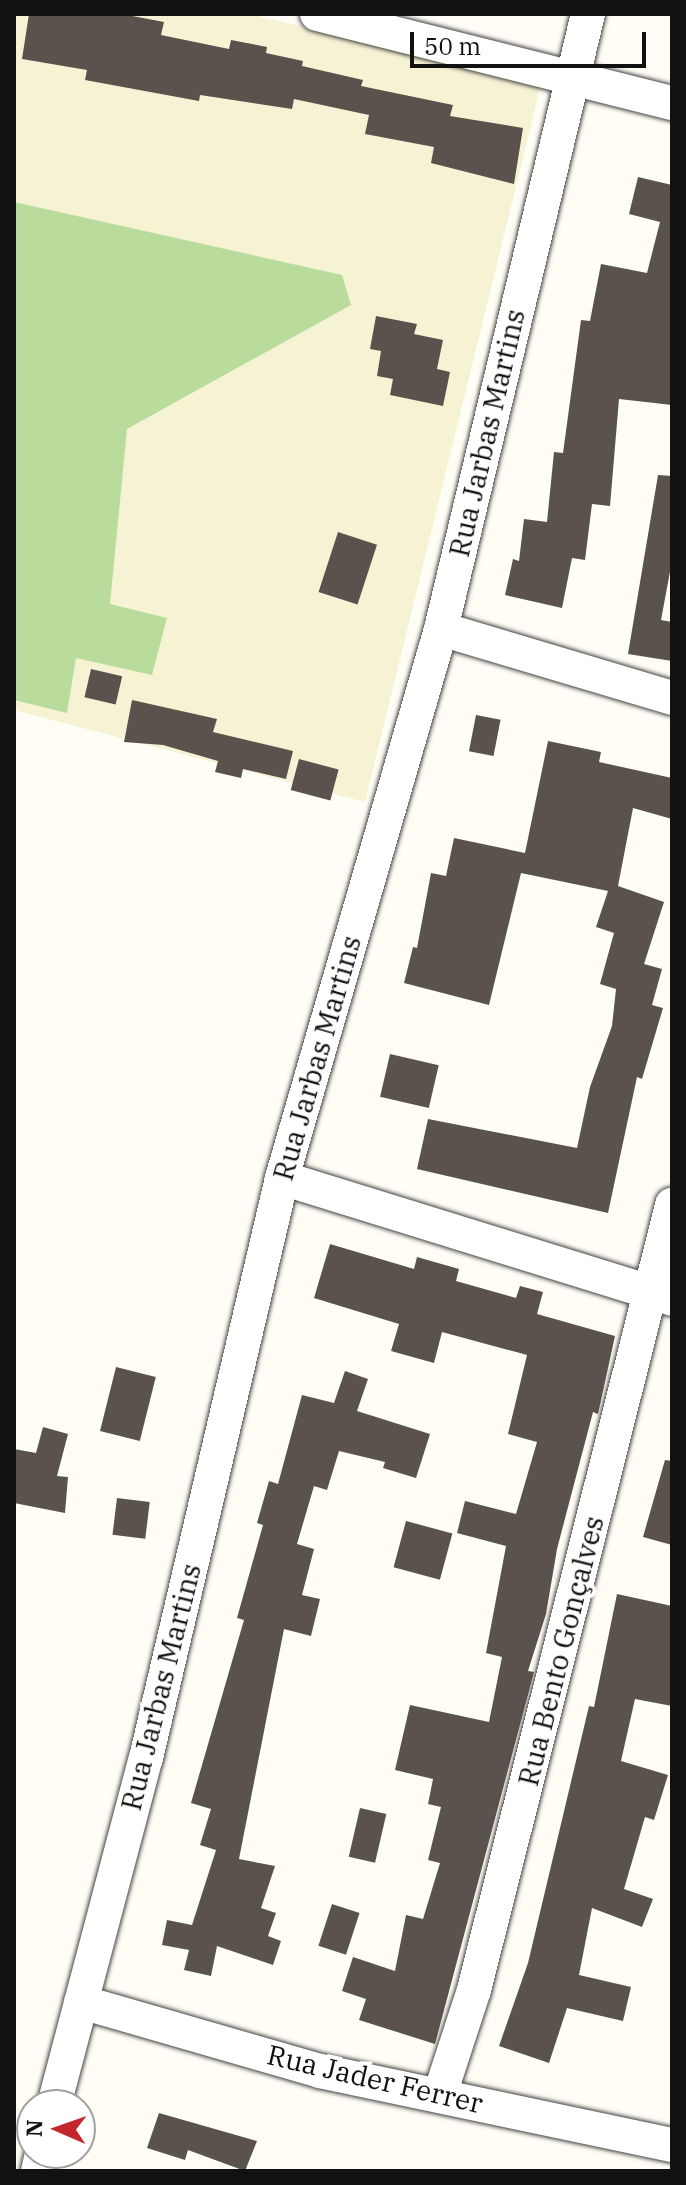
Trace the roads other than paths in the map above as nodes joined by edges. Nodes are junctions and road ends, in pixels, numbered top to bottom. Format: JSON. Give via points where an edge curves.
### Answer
{"nodes":[{"id":1,"x":317,"y":14,"type":"edge"},
{"id":2,"x":588,"y":14,"type":"edge"},
{"id":3,"x":570,"y":76,"type":"junction"},
{"id":4,"x":672,"y":103,"type":"edge"},
{"id":5,"x":441,"y":629,"type":"junction"},
{"id":6,"x":672,"y":698,"type":"edge"},
{"id":7,"x":282,"y":1178,"type":"junction"},
{"id":8,"x":672,"y":1205,"type":"edge"},
{"id":9,"x":662,"y":1296,"type":"edge"},
{"id":10,"x":81,"y":2002,"type":"junction"},
{"id":11,"x":58,"y":2089,"type":"edge"},
{"id":12,"x":440,"y":2094,"type":"junction"},
{"id":13,"x":672,"y":2145,"type":"edge"}],
"edges":[{"from":1,"to":3,"type":"street"},
{"from":2,"to":3,"type":"street","name":"Rua Jarbas Martins"},
{"from":3,"to":4,"type":"street"},
{"from":3,"to":5,"type":"street","name":"Rua Jarbas Martins"},
{"from":5,"to":6,"type":"street"},
{"from":5,"to":7,"type":"street","name":"Rua Jarbas Martins"},
{"from":7,"to":9,"type":"street"},
{"from":7,"to":10,"type":"street","name":"Rua Jarbas Martins","via":[[146,1758]]},
{"from":8,"to":9,"type":"street","name":"Rua Bento Gonçalves"},
{"from":9,"to":12,"type":"street","name":"Rua Bento Gonçalves","via":[[474,1990]]},
{"from":10,"to":11,"type":"street","name":"Rua Jarbas Martins"},
{"from":10,"to":12,"type":"street","name":"Rua Jader Ferrer","via":[[320,2071]]},
{"from":12,"to":13,"type":"street","name":"Rua Jader Ferrer"}]}
